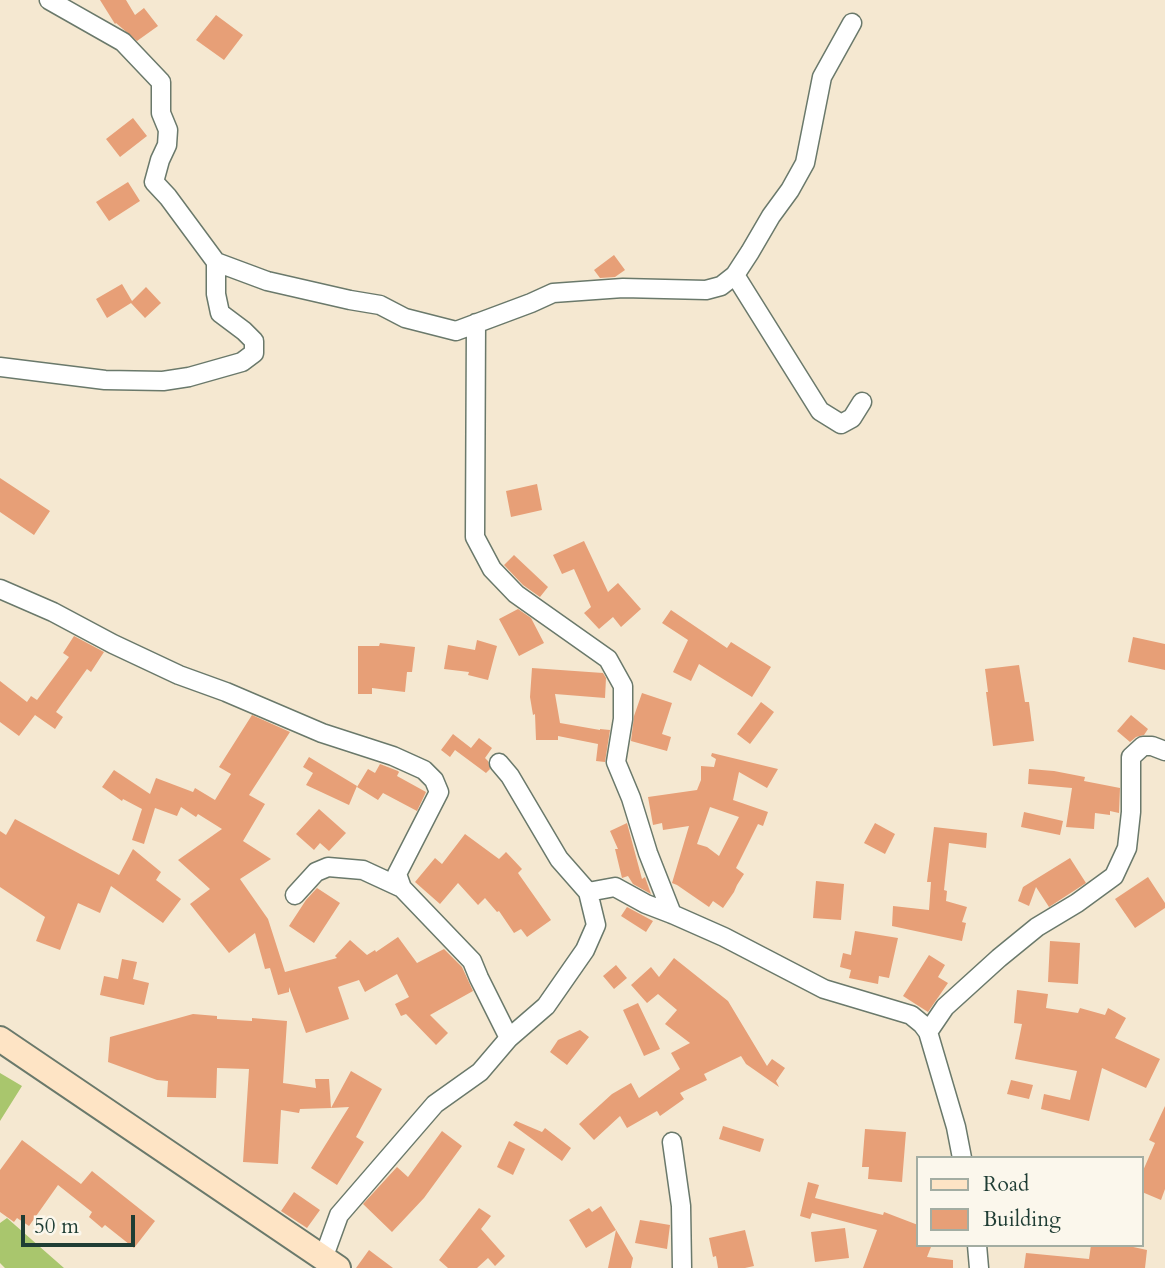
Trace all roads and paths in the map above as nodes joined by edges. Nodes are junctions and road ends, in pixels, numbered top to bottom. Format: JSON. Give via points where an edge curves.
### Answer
{"nodes":[{"id":1,"x":49,"y":0,"type":"edge"},
{"id":2,"x":852,"y":23,"type":"dead end"},
{"id":3,"x":216,"y":262,"type":"junction"},
{"id":4,"x":735,"y":275,"type":"junction"},
{"id":5,"x":476,"y":323,"type":"junction"},
{"id":6,"x":0,"y":367,"type":"edge"},
{"id":7,"x":862,"y":402,"type":"dead end"},
{"id":8,"x":0,"y":590,"type":"edge"},
{"id":9,"x":1165,"y":751,"type":"edge"},
{"id":10,"x":499,"y":763,"type":"dead end"},
{"id":11,"x":402,"y":888,"type":"junction"},
{"id":12,"x":588,"y":892,"type":"junction"},
{"id":13,"x":295,"y":895,"type":"dead end"},
{"id":14,"x":672,"y":914,"type":"junction"},
{"id":15,"x":928,"y":1032,"type":"junction"},
{"id":16,"x":509,"y":1038,"type":"junction"},
{"id":17,"x":0,"y":1039,"type":"edge"},
{"id":18,"x":672,"y":1142,"type":"dead end"},
{"id":19,"x":962,"y":1156,"type":"edge"},
{"id":20,"x":977,"y":1247,"type":"edge"},
{"id":21,"x":331,"y":1264,"type":"edge"},
{"id":22,"x":682,"y":1268,"type":"edge"},
{"id":23,"x":979,"y":1268,"type":"edge"}],
"edges":[{"from":1,"to":3,"type":"street","via":[[123,42],[161,82],[167,145],[153,182]]},
{"from":2,"to":4,"type":"street","via":[[822,77],[805,163]]},
{"from":3,"to":5,"type":"street","via":[[267,281],[380,305],[430,325],[456,331]]},
{"from":3,"to":6,"type":"street","via":[[220,313],[254,341],[254,353],[242,362],[163,380],[105,380]]},
{"from":4,"to":5,"type":"street","via":[[706,290],[623,288],[552,293]]},
{"from":4,"to":7,"type":"street","via":[[820,411],[841,424],[852,418]]},
{"from":5,"to":14,"type":"street","via":[[475,537],[492,569],[516,594],[608,659],[623,686],[616,762]]},
{"from":8,"to":11,"type":"street","via":[[53,611],[179,675],[424,770],[439,792],[397,874]]},
{"from":9,"to":15,"type":"street","via":[[1143,746],[1131,757],[1128,848],[1114,876],[999,958],[945,1007]]},
{"from":10,"to":12,"type":"street","via":[[559,859]]},
{"from":11,"to":13,"type":"street","via":[[363,870],[328,867],[316,872]]},
{"from":11,"to":16,"type":"street","via":[[472,961]]},
{"from":12,"to":14,"type":"street","via":[[615,887]]},
{"from":12,"to":16,"type":"street","via":[[596,925],[585,950],[546,1006]]},
{"from":14,"to":15,"type":"street","via":[[824,989],[911,1015]]},
{"from":15,"to":19,"type":"street"},
{"from":16,"to":21,"type":"street","via":[[480,1072],[435,1104],[339,1214]]},
{"from":17,"to":21,"type":"main road"},
{"from":18,"to":22,"type":"street","via":[[681,1206]]},
{"from":20,"to":23,"type":"street"}]}
